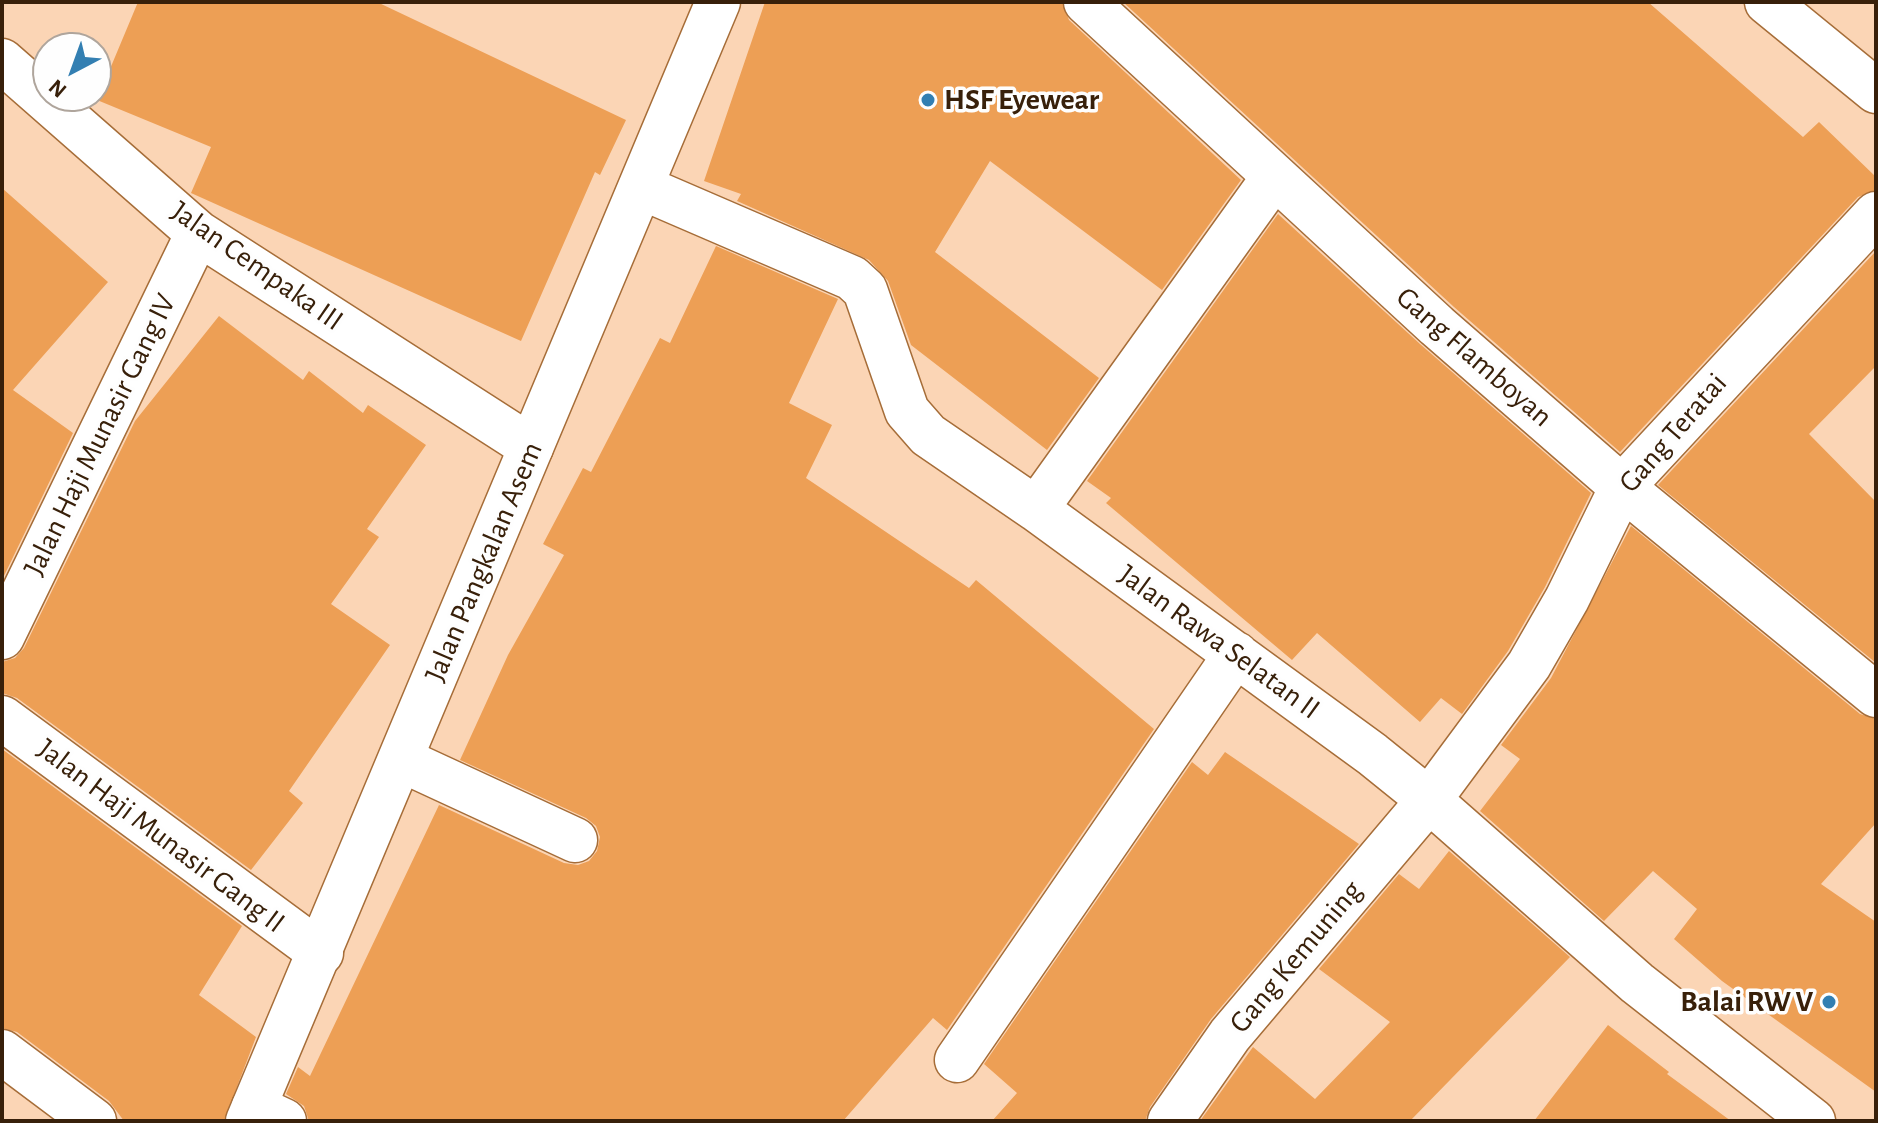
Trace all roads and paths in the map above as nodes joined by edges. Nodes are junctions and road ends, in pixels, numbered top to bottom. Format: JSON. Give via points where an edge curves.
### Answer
{"nodes":[{"id":1,"x":718,"y":2,"type":"edge"},
{"id":2,"x":1086,"y":2,"type":"edge"},
{"id":3,"x":1767,"y":2,"type":"edge"},
{"id":4,"x":2,"y":61,"type":"edge"},
{"id":5,"x":1870,"y":72,"type":"edge"},
{"id":6,"x":1274,"y":177,"type":"junction"},
{"id":7,"x":641,"y":187,"type":"junction"},
{"id":8,"x":1876,"y":214,"type":"edge"},
{"id":9,"x":198,"y":233,"type":"junction"},
{"id":10,"x":531,"y":447,"type":"junction"},
{"id":11,"x":1622,"y":487,"type":"junction"},
{"id":12,"x":1036,"y":509,"type":"junction"},
{"id":13,"x":2,"y":637,"type":"edge"},
{"id":14,"x":1236,"y":654,"type":"junction"},
{"id":15,"x":1876,"y":695,"type":"edge"},
{"id":16,"x":2,"y":718,"type":"edge"},
{"id":17,"x":402,"y":760,"type":"junction"},
{"id":18,"x":1429,"y":800,"type":"junction"},
{"id":19,"x":575,"y":840,"type":"dead end"},
{"id":20,"x":321,"y":953,"type":"junction"},
{"id":21,"x":2,"y":1052,"type":"edge"},
{"id":22,"x":957,"y":1060,"type":"dead end"},
{"id":23,"x":262,"y":1116,"type":"edge"},
{"id":24,"x":94,"y":1121,"type":"edge"},
{"id":25,"x":1171,"y":1121,"type":"edge"},
{"id":26,"x":1813,"y":1121,"type":"edge"}],
"edges":[{"from":1,"to":7,"type":"street","name":"Jalan Pangkalan Asem"},
{"from":2,"to":6,"type":"street","name":"Gang Flamboyan"},
{"from":3,"to":5,"type":"street"},
{"from":4,"to":9,"type":"street","name":"Jalan Cempaka III"},
{"from":6,"to":11,"type":"street","name":"Gang Flamboyan"},
{"from":6,"to":12,"type":"street"},
{"from":7,"to":10,"type":"street","name":"Jalan Pangkalan Asem"},
{"from":7,"to":12,"type":"street","name":"Jalan Rawa Selatan II","via":[[852,278],[865,290],[907,411]]},
{"from":8,"to":11,"type":"street","name":"Gang Teratai"},
{"from":9,"to":10,"type":"street","name":"Jalan Cempaka III"},
{"from":9,"to":13,"type":"street","name":"Jalan Haji Munasir Gang IV"},
{"from":10,"to":17,"type":"street","name":"Jalan Pangkalan Asem"},
{"from":11,"to":15,"type":"street","name":"Gang Flamboyan"},
{"from":11,"to":18,"type":"street","name":"Gang Teratai","via":[[1537,652]]},
{"from":12,"to":14,"type":"street","name":"Jalan Rawa Selatan II"},
{"from":14,"to":18,"type":"street","name":"Jalan Rawa Selatan II"},
{"from":14,"to":22,"type":"street"},
{"from":16,"to":20,"type":"street","name":"Jalan Haji Munasir Gang II"},
{"from":17,"to":19,"type":"street"},
{"from":17,"to":20,"type":"street","name":"Jalan Pangkalan Asem"},
{"from":18,"to":25,"type":"street","name":"Gang Kemuning","via":[[1230,1035]]},
{"from":18,"to":26,"type":"street","name":"Jalan Rawa Selatan II","via":[[1637,983]]},
{"from":20,"to":23,"type":"street","name":"Jalan Pangkalan Asem"},
{"from":21,"to":24,"type":"street"}]}
